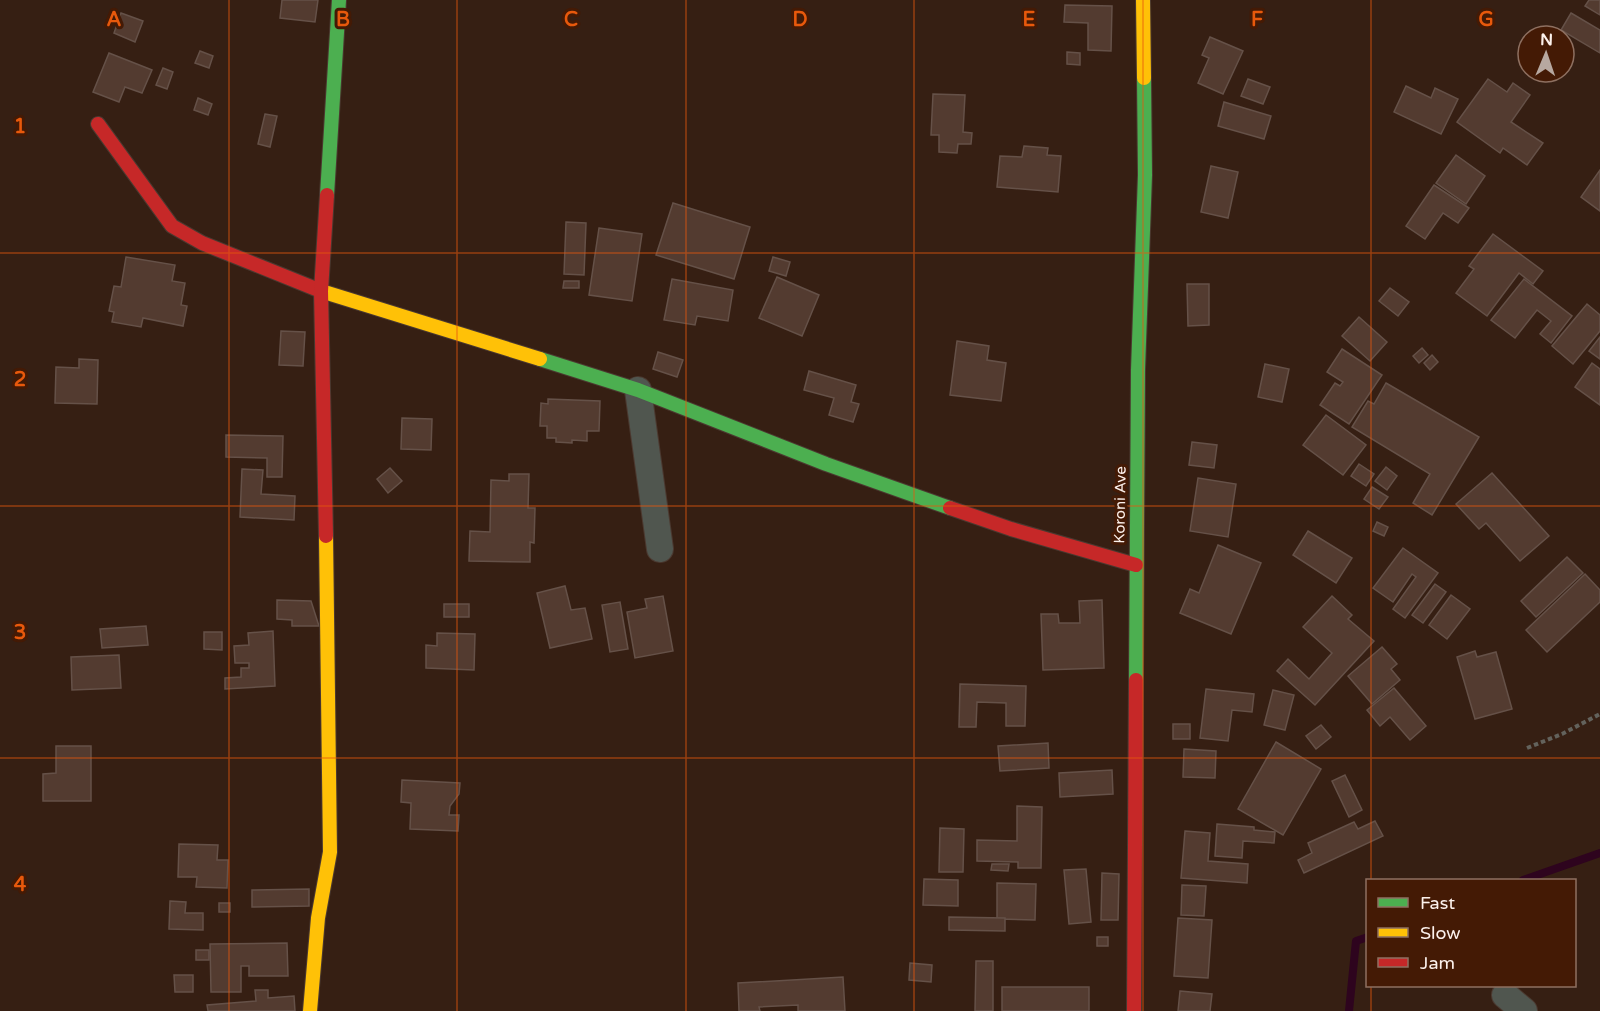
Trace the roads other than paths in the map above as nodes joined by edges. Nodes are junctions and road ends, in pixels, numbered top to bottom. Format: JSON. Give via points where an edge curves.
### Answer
{"nodes":[{"id":1,"x":339,"y":0,"type":"edge"},
{"id":2,"x":1143,"y":0,"type":"edge"},
{"id":3,"x":98,"y":124,"type":"dead end"},
{"id":4,"x":321,"y":291,"type":"junction"},
{"id":5,"x":638,"y":390,"type":"junction"},
{"id":6,"x":660,"y":549,"type":"dead end"},
{"id":7,"x":1136,"y":565,"type":"junction"},
{"id":8,"x":310,"y":1011,"type":"edge"},
{"id":9,"x":1134,"y":1011,"type":"edge"}],
"edges":[{"from":1,"to":4,"type":"street"},
{"from":2,"to":7,"type":"street","name":"Koroni Ave","via":[[1145,175]]},
{"from":3,"to":4,"type":"street","via":[[172,226],[202,243]]},
{"from":4,"to":5,"type":"street"},
{"from":4,"to":8,"type":"street","via":[[331,809],[330,852],[318,918]]},
{"from":5,"to":6,"type":"street"},
{"from":5,"to":7,"type":"street","via":[[848,472],[1011,529]]},
{"from":7,"to":9,"type":"street","name":"Koroni Ave"}]}
